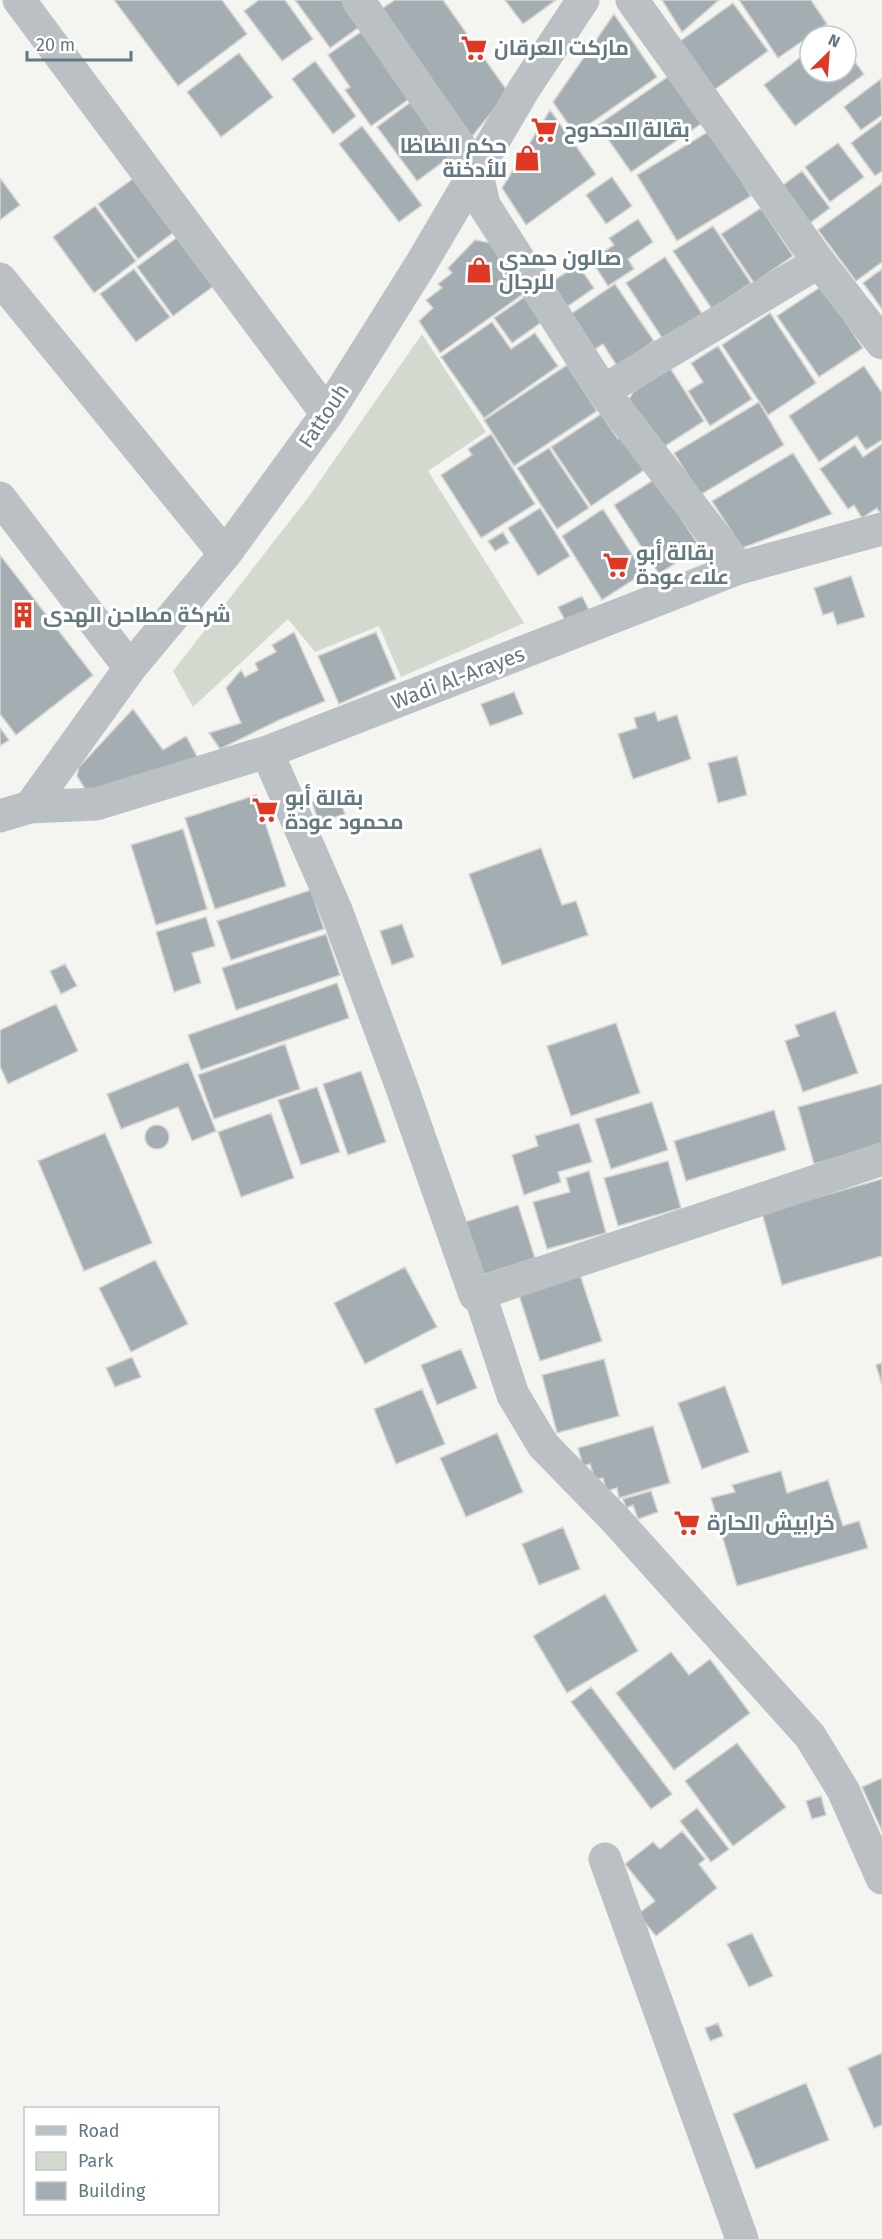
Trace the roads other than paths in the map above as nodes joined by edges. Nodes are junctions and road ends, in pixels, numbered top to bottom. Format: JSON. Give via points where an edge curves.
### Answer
{"nodes":[{"id":1,"x":19,"y":0,"type":"edge"},
{"id":2,"x":358,"y":0,"type":"edge"},
{"id":3,"x":583,"y":0,"type":"edge"},
{"id":4,"x":632,"y":0,"type":"edge"},
{"id":5,"x":476,"y":170,"type":"junction"},
{"id":6,"x":819,"y":262,"type":"junction"},
{"id":7,"x":0,"y":279,"type":"edge"},
{"id":8,"x":882,"y":343,"type":"edge"},
{"id":9,"x":603,"y":391,"type":"junction"},
{"id":10,"x":327,"y":414,"type":"junction"},
{"id":11,"x":0,"y":498,"type":"edge"},
{"id":12,"x":882,"y":529,"type":"edge"},
{"id":13,"x":225,"y":555,"type":"junction"},
{"id":14,"x":739,"y":568,"type":"junction"},
{"id":15,"x":130,"y":668,"type":"junction"},
{"id":16,"x":267,"y":752,"type":"junction"},
{"id":17,"x":15,"y":812,"type":"edge"},
{"id":18,"x":882,"y":1159,"type":"edge"},
{"id":19,"x":475,"y":1295,"type":"junction"},
{"id":20,"x":605,"y":1859,"type":"dead end"},
{"id":21,"x":882,"y":1878,"type":"edge"},
{"id":22,"x":742,"y":2239,"type":"edge"}],
"edges":[{"from":1,"to":10,"type":"street"},
{"from":2,"to":5,"type":"street"},
{"from":3,"to":5,"type":"street","name":"Fattouh"},
{"from":4,"to":6,"type":"street"},
{"from":5,"to":9,"type":"street","via":[[484,205]]},
{"from":5,"to":10,"type":"street","name":"Fattouh"},
{"from":6,"to":8,"type":"street"},
{"from":6,"to":9,"type":"street"},
{"from":7,"to":13,"type":"street"},
{"from":9,"to":14,"type":"street"},
{"from":10,"to":13,"type":"street","name":"Fattouh"},
{"from":11,"to":15,"type":"street"},
{"from":12,"to":14,"type":"street","name":"Wadi Al-Arayes"},
{"from":13,"to":15,"type":"street","name":"Fattouh"},
{"from":14,"to":16,"type":"street","name":"Wadi Al-Arayes"},
{"from":15,"to":17,"type":"street","name":"Fattouh"},
{"from":16,"to":17,"type":"street","name":"Wadi Al-Arayes","via":[[96,804]]},
{"from":16,"to":19,"type":"street","via":[[336,910]]},
{"from":18,"to":19,"type":"street"},
{"from":19,"to":21,"type":"street","via":[[480,1295],[513,1395],[543,1445],[810,1736],[843,1790]]},
{"from":20,"to":22,"type":"street"}]}
